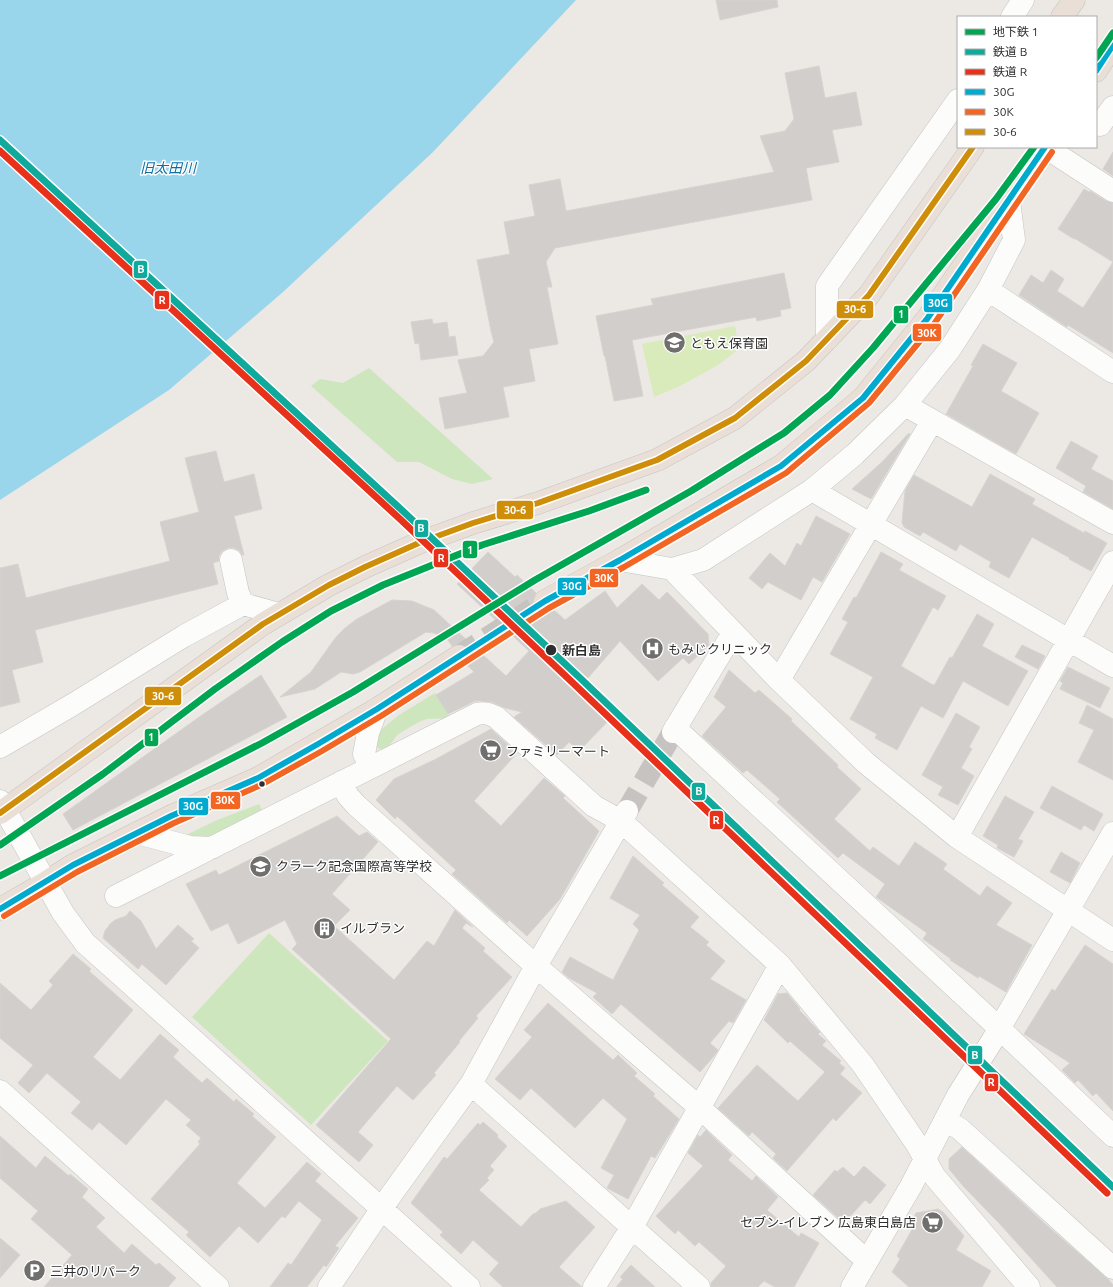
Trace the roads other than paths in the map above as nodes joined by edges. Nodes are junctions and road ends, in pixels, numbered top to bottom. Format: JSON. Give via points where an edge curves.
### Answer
{"nodes":[{"id":1,"x":1023,"y":0,"type":"edge"},
{"id":2,"x":1074,"y":0,"type":"edge"},
{"id":3,"x":1013,"y":16,"type":"edge"},
{"id":4,"x":1063,"y":16,"type":"edge"},
{"id":5,"x":1113,"y":45,"type":"edge"},
{"id":6,"x":1097,"y":69,"type":"edge"},
{"id":7,"x":957,"y":101,"type":"edge"},
{"id":8,"x":1113,"y":107,"type":"edge"},
{"id":9,"x":1100,"y":125,"type":"dead end"},
{"id":10,"x":972,"y":148,"type":"edge"},
{"id":11,"x":1044,"y":148,"type":"edge"},
{"id":12,"x":1047,"y":148,"type":"edge"},
{"id":13,"x":1113,"y":191,"type":"edge"},
{"id":14,"x":1009,"y":201,"type":"junction"},
{"id":15,"x":988,"y":290,"type":"junction"},
{"id":16,"x":827,"y":340,"type":"junction"},
{"id":17,"x":1113,"y":372,"type":"edge"},
{"id":18,"x":905,"y":405,"type":"junction"},
{"id":19,"x":932,"y":421,"type":"junction"},
{"id":20,"x":812,"y":490,"type":"junction"},
{"id":21,"x":1113,"y":523,"type":"edge"},
{"id":22,"x":871,"y":524,"type":"junction"},
{"id":23,"x":231,"y":560,"type":"dead end"},
{"id":24,"x":620,"y":560,"type":"junction"},
{"id":25,"x":1113,"y":562,"type":"edge"},
{"id":26,"x":672,"y":569,"type":"junction"},
{"id":27,"x":545,"y":601,"type":"tunnel mouth"},
{"id":28,"x":243,"y":604,"type":"junction"},
{"id":29,"x":280,"y":614,"type":"junction"},
{"id":30,"x":734,"y":633,"type":"junction"},
{"id":31,"x":1068,"y":639,"type":"junction"},
{"id":32,"x":459,"y":656,"type":"tunnel mouth"},
{"id":33,"x":1113,"y":666,"type":"edge"},
{"id":34,"x":779,"y":680,"type":"junction"},
{"id":35,"x":377,"y":709,"type":"junction"},
{"id":36,"x":0,"y":747,"type":"edge"},
{"id":37,"x":371,"y":767,"type":"junction"},
{"id":38,"x":341,"y":782,"type":"junction"},
{"id":39,"x":2,"y":808,"type":"edge"},
{"id":40,"x":624,"y":816,"type":"junction"},
{"id":41,"x":1113,"y":832,"type":"edge"},
{"id":42,"x":137,"y":834,"type":"junction"},
{"id":43,"x":957,"y":837,"type":"junction"},
{"id":44,"x":212,"y":848,"type":"junction"},
{"id":45,"x":45,"y":883,"type":"junction"},
{"id":46,"x":116,"y":896,"type":"dead end"},
{"id":47,"x":0,"y":909,"type":"edge"},
{"id":48,"x":1068,"y":910,"type":"junction"},
{"id":49,"x":1113,"y":940,"type":"edge"},
{"id":50,"x":780,"y":965,"type":"junction"},
{"id":51,"x":536,"y":966,"type":"junction"},
{"id":52,"x":999,"y":1028,"type":"junction"},
{"id":53,"x":471,"y":1084,"type":"junction"},
{"id":54,"x":0,"y":1091,"type":"edge"},
{"id":55,"x":700,"y":1108,"type":"junction"},
{"id":56,"x":945,"y":1120,"type":"junction"},
{"id":57,"x":1113,"y":1136,"type":"edge"},
{"id":58,"x":925,"y":1160,"type":"junction"},
{"id":59,"x":382,"y":1209,"type":"junction"},
{"id":60,"x":632,"y":1227,"type":"junction"},
{"id":61,"x":868,"y":1259,"type":"junction"},
{"id":62,"x":1113,"y":1268,"type":"edge"},
{"id":63,"x":218,"y":1287,"type":"edge"},
{"id":64,"x":329,"y":1287,"type":"edge"},
{"id":65,"x":470,"y":1287,"type":"edge"},
{"id":66,"x":594,"y":1287,"type":"edge"},
{"id":67,"x":699,"y":1287,"type":"edge"},
{"id":68,"x":852,"y":1287,"type":"edge"},
{"id":69,"x":1029,"y":1287,"type":"edge"}],
"edges":[{"from":1,"to":3,"type":"street"},
{"from":2,"to":4,"type":"highway"},
{"from":5,"to":6,"type":"highway"},
{"from":7,"to":16,"type":"street","via":[[827,286]]},
{"from":8,"to":9,"type":"street"},
{"from":10,"to":16,"type":"highway","via":[[868,295]]},
{"from":11,"to":14,"type":"highway"},
{"from":12,"to":13,"type":"street"},
{"from":14,"to":15,"type":"street","via":[[1014,240]]},
{"from":14,"to":24,"type":"highway","via":[[927,319],[863,398],[781,466]]},
{"from":15,"to":17,"type":"street"},
{"from":15,"to":18,"type":"street","via":[[950,348]]},
{"from":16,"to":29,"type":"highway","via":[[806,361],[735,418],[657,460],[421,542],[329,585]]},
{"from":18,"to":19,"type":"street"},
{"from":18,"to":20,"type":"street","via":[[855,454]]},
{"from":19,"to":21,"type":"street"},
{"from":19,"to":22,"type":"street"},
{"from":20,"to":22,"type":"street"},
{"from":20,"to":26,"type":"street","via":[[703,560]]},
{"from":22,"to":31,"type":"street"},
{"from":22,"to":34,"type":"street"},
{"from":23,"to":28,"type":"street"},
{"from":24,"to":26,"type":"street"},
{"from":24,"to":27,"type":"highway"},
{"from":25,"to":31,"type":"street"},
{"from":26,"to":30,"type":"street"},
{"from":28,"to":29,"type":"street"},
{"from":28,"to":36,"type":"street","via":[[184,636]]},
{"from":29,"to":39,"type":"highway"},
{"from":30,"to":34,"type":"street"},
{"from":30,"to":52,"type":"street","via":[[674,730]]},
{"from":31,"to":33,"type":"street"},
{"from":31,"to":43,"type":"street"},
{"from":32,"to":35,"type":"highway"},
{"from":34,"to":43,"type":"street","via":[[866,763]]},
{"from":35,"to":37,"type":"street","via":[[364,754]]},
{"from":35,"to":42,"type":"highway","via":[[258,778],[171,816]]},
{"from":37,"to":38,"type":"street"},
{"from":37,"to":40,"type":"street","via":[[477,714],[490,714],[594,806]]},
{"from":38,"to":44,"type":"street"},
{"from":38,"to":51,"type":"street","via":[[356,805]]},
{"from":39,"to":45,"type":"street"},
{"from":40,"to":50,"type":"street"},
{"from":40,"to":51,"type":"street"},
{"from":41,"to":48,"type":"street"},
{"from":42,"to":44,"type":"street","via":[[190,847]]},
{"from":42,"to":45,"type":"highway","via":[[73,865]]},
{"from":43,"to":48,"type":"street"},
{"from":44,"to":46,"type":"street"},
{"from":45,"to":47,"type":"highway"},
{"from":45,"to":59,"type":"street","via":[[85,942]]},
{"from":48,"to":49,"type":"street"},
{"from":48,"to":52,"type":"street"},
{"from":50,"to":55,"type":"street"},
{"from":50,"to":58,"type":"street","via":[[863,1065]]},
{"from":51,"to":53,"type":"street"},
{"from":51,"to":55,"type":"street"},
{"from":52,"to":56,"type":"street"},
{"from":52,"to":57,"type":"street"},
{"from":53,"to":59,"type":"street"},
{"from":53,"to":60,"type":"street"},
{"from":54,"to":63,"type":"street"},
{"from":55,"to":60,"type":"street"},
{"from":55,"to":61,"type":"street","via":[[857,1252]]},
{"from":56,"to":58,"type":"street"},
{"from":56,"to":62,"type":"street","via":[[960,1129]]},
{"from":58,"to":61,"type":"street"},
{"from":58,"to":69,"type":"street","via":[[935,1177]]},
{"from":59,"to":64,"type":"street"},
{"from":59,"to":65,"type":"street"},
{"from":60,"to":66,"type":"street"},
{"from":60,"to":67,"type":"street"},
{"from":61,"to":68,"type":"street"}]}
